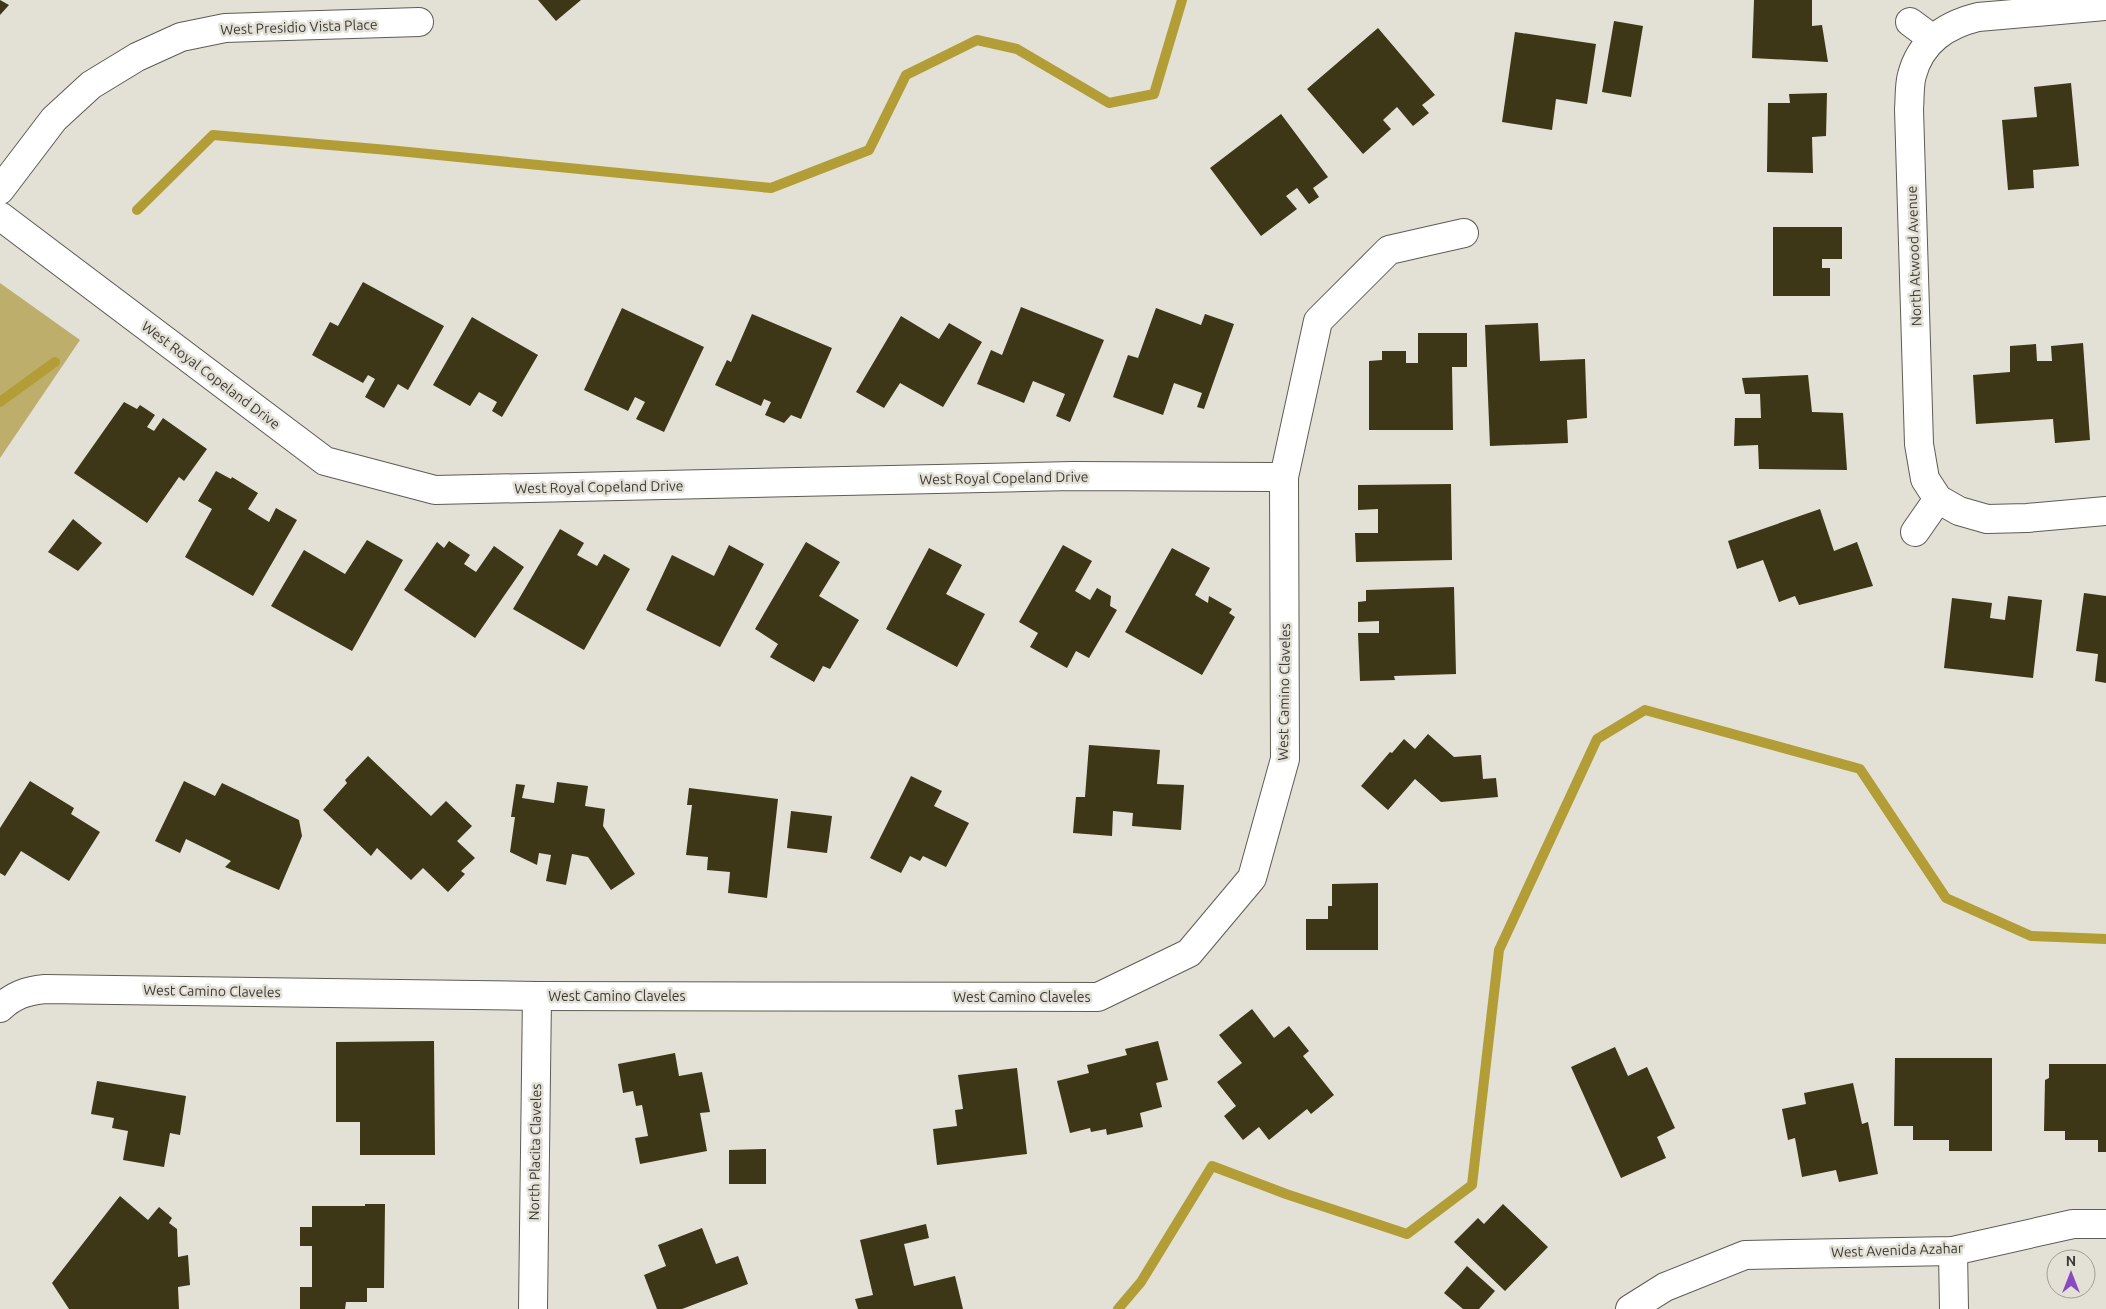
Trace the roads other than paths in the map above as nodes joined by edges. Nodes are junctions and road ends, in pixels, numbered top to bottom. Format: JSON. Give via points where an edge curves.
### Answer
{"nodes":[{"id":1,"x":2106,"y":6,"type":"edge"},
{"id":2,"x":420,"y":22,"type":"dead end"},
{"id":3,"x":1910,"y":22,"type":"dead end"},
{"id":4,"x":1933,"y":39,"type":"junction"},
{"id":5,"x":0,"y":190,"type":"edge"},
{"id":6,"x":0,"y":216,"type":"edge"},
{"id":7,"x":1464,"y":233,"type":"dead end"},
{"id":8,"x":1284,"y":477,"type":"junction"},
{"id":9,"x":1932,"y":489,"type":"junction"},
{"id":10,"x":2106,"y":510,"type":"edge"},
{"id":11,"x":1915,"y":532,"type":"dead end"},
{"id":12,"x":537,"y":996,"type":"junction"},
{"id":13,"x":3,"y":1003,"type":"edge"},
{"id":14,"x":2106,"y":1224,"type":"edge"},
{"id":15,"x":1953,"y":1251,"type":"junction"},
{"id":16,"x":533,"y":1309,"type":"edge"},
{"id":17,"x":1630,"y":1309,"type":"edge"},
{"id":18,"x":1954,"y":1309,"type":"edge"}],
"edges":[{"from":1,"to":4,"type":"street","name":"North Atwood Avenue","via":[[1978,17],[1959,22]]},
{"from":2,"to":5,"type":"street","name":"West Presidio Vista Place","via":[[225,28],[180,37],[137,57],[91,85],[54,119]]},
{"from":3,"to":4,"type":"street"},
{"from":4,"to":9,"type":"street","name":"North Atwood Avenue","via":[[1919,54],[1912,76],[1909,109],[1919,444]]},
{"from":6,"to":8,"type":"street","name":"West Royal Copeland Drive","via":[[324,461],[435,490],[1073,476]]},
{"from":7,"to":8,"type":"street","name":"West Camino Claveles","via":[[1390,250],[1318,321]]},
{"from":8,"to":12,"type":"street","name":"West Camino Claveles","via":[[1286,758],[1252,878],[1189,953],[1098,997]]},
{"from":9,"to":10,"type":"street","via":[[1959,510],[1987,519]]},
{"from":9,"to":11,"type":"street"},
{"from":12,"to":13,"type":"street","name":"West Camino Claveles","via":[[45,989],[23,992]]},
{"from":12,"to":16,"type":"street","name":"North Placita Claveles"},
{"from":14,"to":15,"type":"street","name":"West Avenida Azahar","via":[[2073,1224]]},
{"from":15,"to":17,"type":"street","name":"West Avenida Azahar","via":[[1745,1255],[1665,1287]]},
{"from":15,"to":18,"type":"street"}]}
